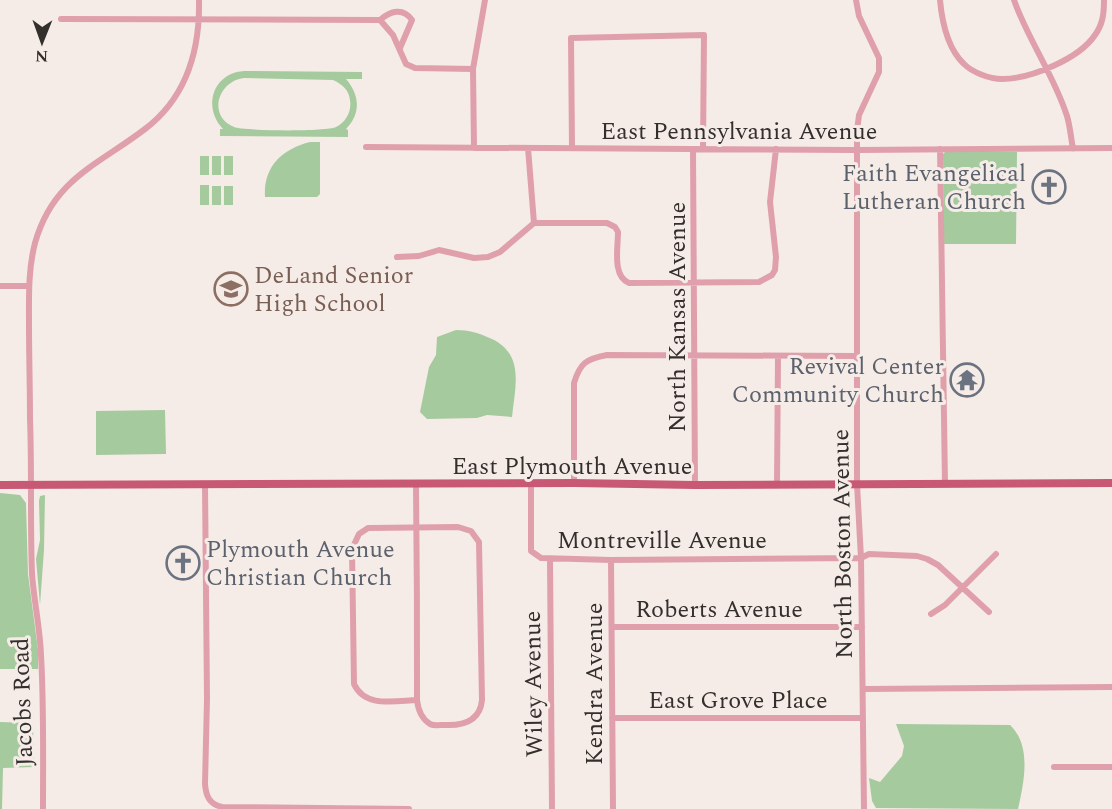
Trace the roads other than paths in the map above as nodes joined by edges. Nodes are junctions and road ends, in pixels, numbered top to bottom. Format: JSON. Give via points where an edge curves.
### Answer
{"nodes":[{"id":1,"x":199,"y":0,"type":"edge"},
{"id":2,"x":485,"y":0,"type":"edge"},
{"id":3,"x":856,"y":0,"type":"edge"},
{"id":4,"x":940,"y":0,"type":"edge"},
{"id":5,"x":1014,"y":0,"type":"edge"},
{"id":6,"x":1104,"y":0,"type":"edge"},
{"id":7,"x":61,"y":19,"type":"dead end"},
{"id":8,"x":199,"y":19,"type":"junction"},
{"id":9,"x":380,"y":20,"type":"junction"},
{"id":10,"x":400,"y":48,"type":"junction"},
{"id":11,"x":473,"y":69,"type":"junction"},
{"id":12,"x":1046,"y":69,"type":"junction"},
{"id":13,"x":366,"y":147,"type":"dead end"},
{"id":14,"x":474,"y":148,"type":"junction"},
{"id":15,"x":528,"y":148,"type":"junction"},
{"id":16,"x":572,"y":148,"type":"junction"},
{"id":17,"x":1112,"y":148,"type":"edge"},
{"id":18,"x":693,"y":149,"type":"junction"},
{"id":19,"x":703,"y":149,"type":"junction"},
{"id":20,"x":776,"y":149,"type":"junction"},
{"id":21,"x":940,"y":149,"type":"junction"},
{"id":22,"x":1073,"y":149,"type":"junction"},
{"id":23,"x":857,"y":150,"type":"junction"},
{"id":24,"x":534,"y":223,"type":"junction"},
{"id":25,"x":397,"y":257,"type":"dead end"},
{"id":26,"x":694,"y":282,"type":"junction"},
{"id":27,"x":0,"y":286,"type":"edge"},
{"id":28,"x":29,"y":286,"type":"junction"},
{"id":29,"x":695,"y":356,"type":"junction"},
{"id":30,"x":778,"y":356,"type":"junction"},
{"id":31,"x":858,"y":356,"type":"junction"},
{"id":32,"x":574,"y":483,"type":"junction"},
{"id":33,"x":1112,"y":483,"type":"edge"},
{"id":34,"x":531,"y":484,"type":"junction"},
{"id":35,"x":777,"y":484,"type":"junction"},
{"id":36,"x":857,"y":484,"type":"junction"},
{"id":37,"x":945,"y":484,"type":"junction"},
{"id":38,"x":0,"y":485,"type":"edge"},
{"id":39,"x":205,"y":485,"type":"junction"},
{"id":40,"x":416,"y":485,"type":"junction"},
{"id":41,"x":695,"y":485,"type":"junction"},
{"id":42,"x":31,"y":486,"type":"junction"},
{"id":43,"x":417,"y":527,"type":"junction"},
{"id":44,"x":996,"y":554,"type":"dead end"},
{"id":45,"x":861,"y":558,"type":"junction"},
{"id":46,"x":550,"y":559,"type":"junction"},
{"id":47,"x":611,"y":560,"type":"junction"},
{"id":48,"x":962,"y":588,"type":"junction"},
{"id":49,"x":989,"y":612,"type":"dead end"},
{"id":50,"x":930,"y":614,"type":"dead end"},
{"id":51,"x":612,"y":627,"type":"junction"},
{"id":52,"x":862,"y":627,"type":"junction"},
{"id":53,"x":1112,"y":687,"type":"edge"},
{"id":54,"x":863,"y":689,"type":"junction"},
{"id":55,"x":417,"y":700,"type":"junction"},
{"id":56,"x":612,"y":718,"type":"junction"},
{"id":57,"x":863,"y":718,"type":"junction"},
{"id":58,"x":1054,"y":767,"type":"dead end"},
{"id":59,"x":1112,"y":768,"type":"edge"},
{"id":60,"x":43,"y":809,"type":"edge"},
{"id":61,"x":409,"y":809,"type":"edge"},
{"id":62,"x":552,"y":809,"type":"edge"},
{"id":63,"x":613,"y":809,"type":"edge"},
{"id":64,"x":864,"y":809,"type":"edge"}],
"edges":[{"from":1,"to":8,"type":"street","name":"Jacobs Road"},
{"from":2,"to":11,"type":"street"},
{"from":3,"to":23,"type":"street","name":"North Boston Avenue","via":[[859,16],[879,58],[879,72],[859,115]]},
{"from":4,"to":12,"type":"street","via":[[943,24],[964,64],[1001,79]]},
{"from":5,"to":12,"type":"street"},
{"from":6,"to":12,"type":"street","via":[[1104,14],[1095,36],[1077,52]]},
{"from":7,"to":8,"type":"street"},
{"from":8,"to":9,"type":"street"},
{"from":8,"to":28,"type":"street","name":"Jacobs Road","via":[[190,70],[168,105],[146,128],[81,173],[61,192],[35,244]]},
{"from":9,"to":10,"type":"street"},
{"from":9,"to":10,"type":"street","via":[[396,11],[404,12],[412,20]]},
{"from":10,"to":11,"type":"street","via":[[401,57],[410,66]]},
{"from":11,"to":14,"type":"street"},
{"from":12,"to":22,"type":"street","via":[[1067,117]]},
{"from":13,"to":14,"type":"street","name":"East Pennsylvania Avenue"},
{"from":14,"to":15,"type":"street","name":"East Pennsylvania Avenue"},
{"from":15,"to":16,"type":"street","name":"East Pennsylvania Avenue"},
{"from":15,"to":24,"type":"street"},
{"from":16,"to":18,"type":"street","name":"East Pennsylvania Avenue"},
{"from":16,"to":19,"type":"street","via":[[571,38],[704,35]]},
{"from":17,"to":22,"type":"street","name":"East Pennsylvania Avenue"},
{"from":18,"to":19,"type":"street","name":"East Pennsylvania Avenue"},
{"from":18,"to":26,"type":"street","name":"North Kansas Avenue"},
{"from":19,"to":20,"type":"street","name":"East Pennsylvania Avenue"},
{"from":20,"to":23,"type":"street","name":"East Pennsylvania Avenue"},
{"from":20,"to":26,"type":"street","via":[[770,202],[776,257],[772,275],[759,282]]},
{"from":21,"to":22,"type":"street","name":"East Pennsylvania Avenue"},
{"from":21,"to":23,"type":"street","name":"East Pennsylvania Avenue"},
{"from":21,"to":37,"type":"street"},
{"from":23,"to":31,"type":"street","name":"North Boston Avenue"},
{"from":24,"to":25,"type":"street","via":[[500,252],[488,257],[439,250]]},
{"from":24,"to":26,"type":"street","via":[[607,223],[618,232],[619,272],[623,280]]},
{"from":26,"to":29,"type":"street","name":"North Kansas Avenue"},
{"from":27,"to":28,"type":"street"},
{"from":28,"to":42,"type":"street","name":"Jacobs Road"},
{"from":29,"to":30,"type":"street"},
{"from":29,"to":32,"type":"street","via":[[607,355],[584,362],[574,383]]},
{"from":29,"to":41,"type":"street","name":"North Kansas Avenue"},
{"from":30,"to":31,"type":"street"},
{"from":30,"to":35,"type":"street"},
{"from":31,"to":36,"type":"street","name":"North Boston Avenue"},
{"from":32,"to":34,"type":"main road","name":"East Plymouth Avenue"},
{"from":32,"to":41,"type":"main road","name":"East Plymouth Avenue"},
{"from":33,"to":37,"type":"main road","name":"East Plymouth Avenue"},
{"from":34,"to":40,"type":"main road","name":"East Plymouth Avenue"},
{"from":34,"to":46,"type":"street","name":"Montreville Avenue","via":[[531,551]]},
{"from":35,"to":36,"type":"main road","name":"East Plymouth Avenue"},
{"from":35,"to":41,"type":"main road","name":"East Plymouth Avenue"},
{"from":36,"to":37,"type":"main road","name":"East Plymouth Avenue"},
{"from":36,"to":45,"type":"street","name":"North Boston Avenue"},
{"from":38,"to":42,"type":"main road","name":"East Plymouth Avenue"},
{"from":39,"to":40,"type":"main road","name":"East Plymouth Avenue"},
{"from":39,"to":42,"type":"main road","name":"East Plymouth Avenue"},
{"from":39,"to":61,"type":"street","via":[[205,784],[210,801],[222,807]]},
{"from":40,"to":43,"type":"street"},
{"from":42,"to":60,"type":"street","name":"Jacobs Road","via":[[33,576],[41,652]]},
{"from":43,"to":55,"type":"street"},
{"from":43,"to":55,"type":"street","via":[[368,528],[359,534],[352,549],[354,684],[358,692],[373,701]]},
{"from":43,"to":55,"type":"street","via":[[458,527],[471,531],[479,542],[482,707],[467,723],[430,724],[421,715]]},
{"from":44,"to":48,"type":"street"},
{"from":45,"to":47,"type":"street","name":"Montreville Avenue"},
{"from":45,"to":48,"type":"street","name":"Montreville Avenue","via":[[868,554],[917,556],[938,565]]},
{"from":45,"to":52,"type":"street","name":"North Boston Avenue"},
{"from":46,"to":47,"type":"street","name":"Montreville Avenue"},
{"from":46,"to":62,"type":"street","name":"Wiley Avenue"},
{"from":47,"to":51,"type":"street","name":"Kendra Avenue"},
{"from":48,"to":49,"type":"street","name":"Montreville Avenue"},
{"from":48,"to":50,"type":"street"},
{"from":51,"to":52,"type":"street","name":"Roberts Avenue"},
{"from":51,"to":56,"type":"street","name":"Kendra Avenue"},
{"from":52,"to":54,"type":"street","name":"North Boston Avenue"},
{"from":53,"to":54,"type":"street"},
{"from":54,"to":57,"type":"street","name":"North Boston Avenue"},
{"from":56,"to":57,"type":"street","name":"East Grove Place"},
{"from":56,"to":63,"type":"street","name":"Kendra Avenue"},
{"from":57,"to":64,"type":"street","name":"North Boston Avenue"},
{"from":58,"to":59,"type":"street"}]}
